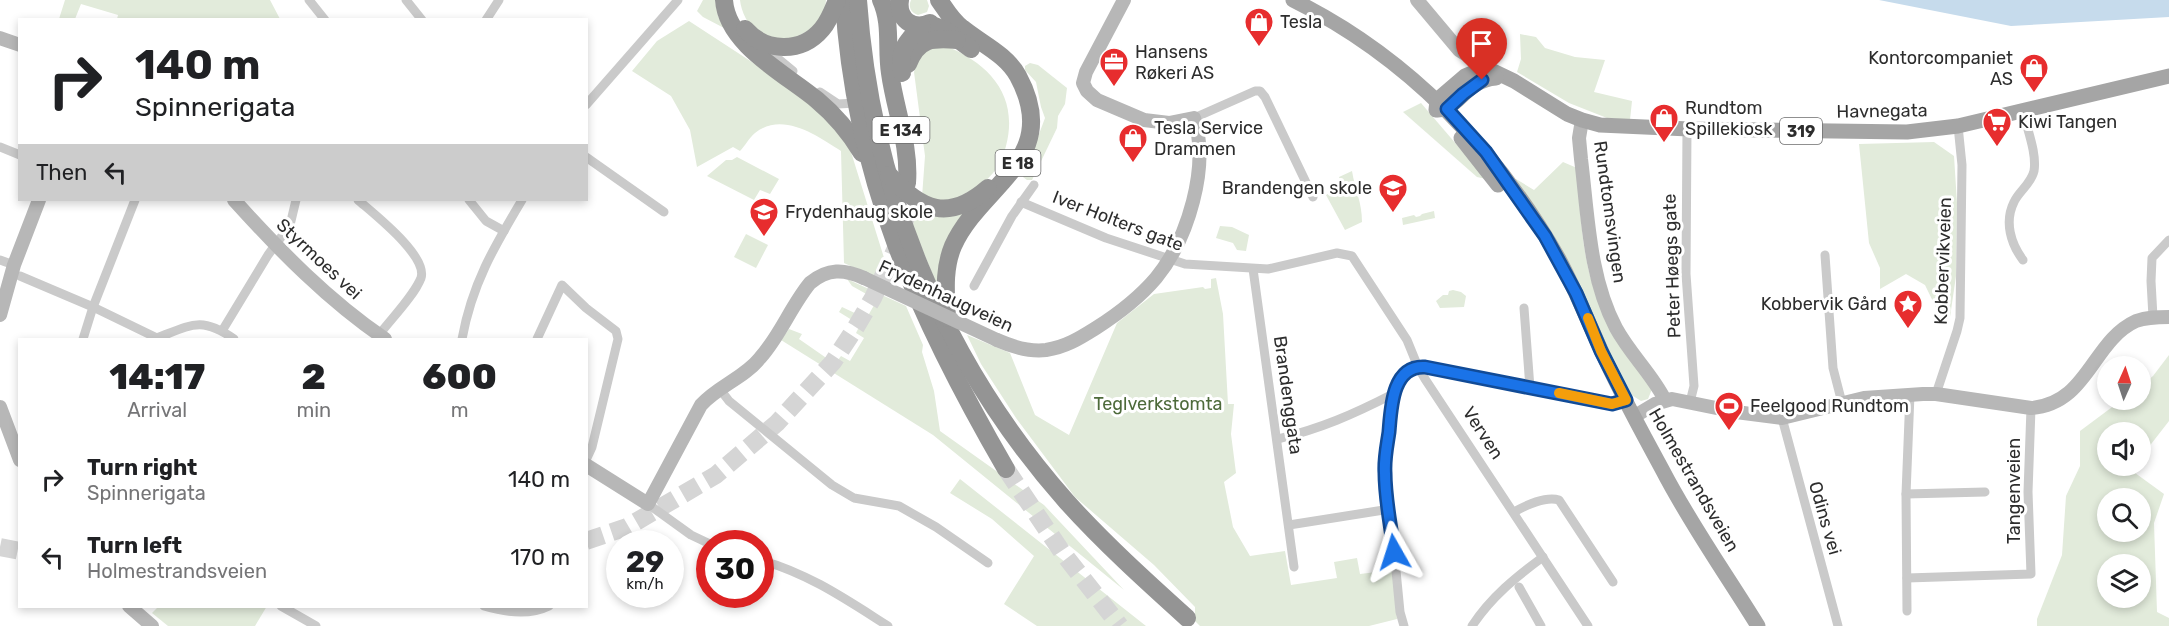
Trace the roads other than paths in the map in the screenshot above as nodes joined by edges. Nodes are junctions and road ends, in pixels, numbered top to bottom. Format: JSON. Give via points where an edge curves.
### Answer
{"nodes":[{"id":1,"x":309,"y":0,"type":"edge"},
{"id":2,"x":406,"y":0,"type":"edge"},
{"id":3,"x":499,"y":0,"type":"edge"},
{"id":4,"x":678,"y":0,"type":"edge"},
{"id":5,"x":724,"y":0,"type":"edge"},
{"id":6,"x":733,"y":0,"type":"edge"},
{"id":7,"x":837,"y":0,"type":"edge"},
{"id":8,"x":844,"y":0,"type":"edge"},
{"id":9,"x":858,"y":0,"type":"edge"},
{"id":10,"x":881,"y":0,"type":"edge"},
{"id":11,"x":939,"y":0,"type":"edge"},
{"id":12,"x":1124,"y":0,"type":"edge"},
{"id":13,"x":1280,"y":0,"type":"edge"},
{"id":14,"x":1293,"y":0,"type":"edge"},
{"id":15,"x":1417,"y":0,"type":"edge"},
{"id":16,"x":899,"y":5,"type":"edge"},
{"id":17,"x":324,"y":18,"type":"edge"},
{"id":18,"x":420,"y":18,"type":"edge"},
{"id":19,"x":487,"y":18,"type":"edge"},
{"id":20,"x":925,"y":25,"type":"junction"},
{"id":21,"x":0,"y":38,"type":"edge"},
{"id":22,"x":957,"y":40,"type":"junction"},
{"id":23,"x":759,"y":41,"type":"junction"},
{"id":24,"x":18,"y":44,"type":"edge"},
{"id":25,"x":890,"y":48,"type":"junction"},
{"id":26,"x":1477,"y":72,"type":"junction"},
{"id":27,"x":2169,"y":76,"type":"edge"},
{"id":28,"x":904,"y":81,"type":"junction"},
{"id":29,"x":588,"y":103,"type":"edge"},
{"id":30,"x":856,"y":103,"type":"junction"},
{"id":31,"x":1440,"y":106,"type":"junction"},
{"id":32,"x":2024,"y":111,"type":"junction"},
{"id":33,"x":1194,"y":118,"type":"junction"},
{"id":34,"x":1586,"y":122,"type":"junction"},
{"id":35,"x":1958,"y":126,"type":"junction"},
{"id":36,"x":1687,"y":129,"type":"junction"},
{"id":37,"x":0,"y":147,"type":"edge"},
{"id":38,"x":18,"y":154,"type":"edge"},
{"id":39,"x":588,"y":158,"type":"edge"},
{"id":40,"x":878,"y":169,"type":"junction"},
{"id":41,"x":1034,"y":185,"type":"dead end"},
{"id":42,"x":1311,"y":194,"type":"dead end"},
{"id":43,"x":39,"y":201,"type":"edge"},
{"id":44,"x":135,"y":201,"type":"edge"},
{"id":45,"x":235,"y":201,"type":"edge"},
{"id":46,"x":296,"y":201,"type":"edge"},
{"id":47,"x":359,"y":201,"type":"edge"},
{"id":48,"x":470,"y":201,"type":"edge"},
{"id":49,"x":521,"y":201,"type":"edge"},
{"id":50,"x":1022,"y":202,"type":"junction"},
{"id":51,"x":664,"y":212,"type":"dead end"},
{"id":52,"x":504,"y":231,"type":"junction"},
{"id":53,"x":2169,"y":240,"type":"edge"},
{"id":54,"x":276,"y":245,"type":"junction"},
{"id":55,"x":1346,"y":254,"type":"joint"},
{"id":56,"x":1825,"y":255,"type":"dead end"},
{"id":57,"x":1170,"y":258,"type":"junction"},
{"id":58,"x":0,"y":260,"type":"edge"},
{"id":59,"x":2023,"y":260,"type":"dead end"},
{"id":60,"x":1252,"y":269,"type":"junction"},
{"id":61,"x":17,"y":270,"type":"junction"},
{"id":62,"x":974,"y":286,"type":"dead end"},
{"id":63,"x":93,"y":306,"type":"junction"},
{"id":64,"x":1524,"y":308,"type":"dead end"},
{"id":65,"x":0,"y":315,"type":"edge"},
{"id":66,"x":2153,"y":317,"type":"junction"},
{"id":67,"x":2169,"y":317,"type":"edge"},
{"id":68,"x":947,"y":326,"type":"junction"},
{"id":69,"x":222,"y":331,"type":"junction"},
{"id":70,"x":382,"y":337,"type":"edge"},
{"id":71,"x":83,"y":338,"type":"edge"},
{"id":72,"x":155,"y":338,"type":"edge"},
{"id":73,"x":159,"y":338,"type":"edge"},
{"id":74,"x":232,"y":338,"type":"edge"},
{"id":75,"x":462,"y":338,"type":"edge"},
{"id":76,"x":537,"y":338,"type":"edge"},
{"id":77,"x":1601,"y":351,"type":"junction"},
{"id":78,"x":1418,"y":367,"type":"junction"},
{"id":79,"x":719,"y":388,"type":"junction"},
{"id":80,"x":1530,"y":388,"type":"junction"},
{"id":81,"x":1393,"y":394,"type":"junction"},
{"id":82,"x":1910,"y":394,"type":"junction"},
{"id":83,"x":1936,"y":394,"type":"junction"},
{"id":84,"x":1626,"y":400,"type":"junction"},
{"id":85,"x":1665,"y":400,"type":"junction"},
{"id":86,"x":1690,"y":402,"type":"junction"},
{"id":87,"x":1842,"y":403,"type":"junction"},
{"id":88,"x":0,"y":407,"type":"edge"},
{"id":89,"x":2031,"y":408,"type":"junction"},
{"id":90,"x":1635,"y":416,"type":"junction"},
{"id":91,"x":1782,"y":418,"type":"junction"},
{"id":92,"x":1278,"y":439,"type":"junction"},
{"id":93,"x":18,"y":455,"type":"edge"},
{"id":94,"x":588,"y":462,"type":"edge"},
{"id":95,"x":588,"y":467,"type":"edge"},
{"id":96,"x":1006,"y":469,"type":"tunnel mouth"},
{"id":97,"x":1985,"y":492,"type":"dead end"},
{"id":98,"x":1906,"y":494,"type":"junction"},
{"id":99,"x":648,"y":504,"type":"junction"},
{"id":100,"x":1390,"y":509,"type":"junction"},
{"id":101,"x":1514,"y":512,"type":"junction"},
{"id":102,"x":1289,"y":525,"type":"junction"},
{"id":103,"x":696,"y":537,"type":"edge"},
{"id":104,"x":1543,"y":557,"type":"junction"},
{"id":105,"x":988,"y":563,"type":"dead end"},
{"id":106,"x":774,"y":564,"type":"edge"},
{"id":107,"x":1294,"y":567,"type":"dead end"},
{"id":108,"x":1907,"y":578,"type":"junction"},
{"id":109,"x":1613,"y":582,"type":"dead end"},
{"id":110,"x":1519,"y":587,"type":"dead end"},
{"id":111,"x":131,"y":608,"type":"edge"},
{"id":112,"x":284,"y":608,"type":"edge"},
{"id":113,"x":494,"y":608,"type":"edge"},
{"id":114,"x":545,"y":608,"type":"edge"},
{"id":115,"x":1907,"y":611,"type":"dead end"},
{"id":116,"x":1187,"y":618,"type":"dead end"},
{"id":117,"x":147,"y":624,"type":"edge"},
{"id":118,"x":316,"y":626,"type":"edge"},
{"id":119,"x":888,"y":626,"type":"edge"},
{"id":120,"x":1404,"y":626,"type":"edge"},
{"id":121,"x":1473,"y":626,"type":"edge"},
{"id":122,"x":1540,"y":626,"type":"edge"},
{"id":123,"x":1588,"y":626,"type":"edge"},
{"id":124,"x":1758,"y":626,"type":"edge"},
{"id":125,"x":1838,"y":626,"type":"edge"}],
"edges":[{"from":1,"to":17,"type":"street"},
{"from":2,"to":18,"type":"street"},
{"from":3,"to":19,"type":"street"},
{"from":4,"to":29,"type":"street"},
{"from":5,"to":40,"type":"highway","number":"E 18","via":[[731,25],[740,38],[830,111]]},
{"from":6,"to":23,"type":"highway","via":[[739,21]]},
{"from":7,"to":23,"type":"highway","via":[[822,29],[802,45],[784,48]]},
{"from":8,"to":30,"type":"highway","number":"E 18"},
{"from":9,"to":40,"type":"highway","number":"E 18"},
{"from":10,"to":25,"type":"highway"},
{"from":11,"to":20,"type":"highway","number":"E 134","via":[[939,11]]},
{"from":11,"to":68,"type":"highway","number":"E 18","via":[[958,25],[1016,73],[1028,99],[1030,127],[1019,162],[964,227],[951,252],[945,279]]},
{"from":12,"to":33,"type":"main road","via":[[1086,72],[1083,84],[1087,91],[1097,100],[1144,120],[1169,123]]},
{"from":13,"to":31,"type":"main road","via":[[1324,23]]},
{"from":14,"to":31,"type":"main road","via":[[1349,32]]},
{"from":15,"to":26,"type":"main road"},
{"from":16,"to":20,"type":"highway","number":"E 134","via":[[908,22]]},
{"from":16,"to":25,"type":"highway","number":"E 134","via":[[897,32]]},
{"from":20,"to":22,"type":"highway","number":"E 18","via":[[945,30]]},
{"from":20,"to":28,"type":"highway","number":"E 134","via":[[901,55]]},
{"from":21,"to":24,"type":"main road"},
{"from":22,"to":28,"type":"highway","via":[[936,39],[920,45],[911,57]]},
{"from":22,"to":40,"type":"highway","number":"E 18","via":[[995,67],[1013,92],[1018,127],[1010,159],[979,195],[949,209],[919,202]]},
{"from":23,"to":30,"type":"street","via":[[834,102]]},
{"from":25,"to":28,"type":"highway","number":"E 134","via":[[890,72],[910,187],[917,167]]},
{"from":26,"to":31,"type":"main road"},
{"from":26,"to":34,"type":"main road","name":"Rundtomsvingen","number":"319","via":[[1508,77]]},
{"from":27,"to":32,"type":"main road","name":"Havnegata","number":"319"},
{"from":30,"to":40,"type":"highway","number":"E 18"},
{"from":31,"to":77,"type":"main road","name":"Holmestrandsveien","via":[[1523,219]]},
{"from":31,"to":77,"type":"main road","name":"Holmestrandsveien","via":[[1486,152],[1545,236]]},
{"from":32,"to":35,"type":"main road","name":"Havnegata","number":"319"},
{"from":32,"to":59,"type":"street","via":[[2035,163],[2033,175],[2013,203],[2009,229]]},
{"from":33,"to":42,"type":"street","via":[[1260,91]]},
{"from":33,"to":57,"type":"main road","name":"Frydenhaugveien","via":[[1200,149],[1197,182]]},
{"from":34,"to":36,"type":"main road","name":"Havnegata","number":"319"},
{"from":34,"to":85,"type":"main road","name":"Rundtomsvingen","via":[[1579,138],[1599,286],[1620,336]]},
{"from":35,"to":36,"type":"main road","name":"Havnegata","number":"319","via":[[1907,132]]},
{"from":35,"to":83,"type":"street","name":"Kobbervikveien","via":[[1962,156],[1960,318]]},
{"from":36,"to":86,"type":"street","name":"Peter Høegs gate","via":[[1686,274],[1694,386]]},
{"from":37,"to":38,"type":"street"},
{"from":39,"to":51,"type":"street"},
{"from":40,"to":68,"type":"highway","number":"E 18"},
{"from":40,"to":96,"type":"highway","number":"E 18","via":[[894,243],[927,321]]},
{"from":41,"to":50,"type":"street"},
{"from":43,"to":61,"type":"main road"},
{"from":44,"to":63,"type":"street"},
{"from":45,"to":54,"type":"main road","name":"Styrmoes vei"},
{"from":46,"to":54,"type":"street","via":[[290,225]]},
{"from":47,"to":70,"type":"street","via":[[415,253],[421,266],[417,286]]},
{"from":48,"to":52,"type":"street","via":[[486,221]]},
{"from":49,"to":52,"type":"street"},
{"from":50,"to":57,"type":"street","name":"Iver Holters gate","via":[[1106,238]]},
{"from":50,"to":62,"type":"street"},
{"from":52,"to":75,"type":"street","via":[[475,287]]},
{"from":53,"to":66,"type":"street","via":[[2152,258]]},
{"from":54,"to":69,"type":"street"},
{"from":54,"to":70,"type":"main road","name":"Styrmoes vei","via":[[314,282]]},
{"from":55,"to":60,"type":"street","name":"Iver Holters gate"},
{"from":55,"to":78,"type":"street","name":"Verven","via":[[1356,260],[1407,340]]},
{"from":56,"to":87,"type":"street","via":[[1833,368]]},
{"from":57,"to":60,"type":"street","name":"Iver Holters gate","via":[[1191,265]]},
{"from":57,"to":79,"type":"main road","name":"Frydenhaugveien","bridge":true,"via":[[1113,318],[1070,344],[1045,350],[1020,348],[998,340],[864,278],[841,271],[819,276],[801,294],[769,348],[747,371]]},
{"from":58,"to":61,"type":"street"},
{"from":60,"to":92,"type":"street","name":"Brandenggata"},
{"from":61,"to":63,"type":"street"},
{"from":61,"to":65,"type":"main road"},
{"from":63,"to":71,"type":"street"},
{"from":63,"to":72,"type":"street"},
{"from":64,"to":80,"type":"street"},
{"from":66,"to":67,"type":"main road"},
{"from":66,"to":89,"type":"main road","via":[[2120,332],[2063,398]]},
{"from":68,"to":116,"type":"highway","number":"E 18","via":[[1003,421],[1046,477],[1110,547]]},
{"from":69,"to":73,"type":"street","via":[[197,324]]},
{"from":69,"to":74,"type":"street"},
{"from":76,"to":94,"type":"street","via":[[561,285],[616,331],[618,339]]},
{"from":77,"to":84,"type":"main road","name":"Holmestrandsveien"},
{"from":78,"to":80,"type":"street"},
{"from":78,"to":81,"type":"street","via":[[1403,377]]},
{"from":78,"to":101,"type":"street","name":"Verven"},
{"from":79,"to":99,"type":"main road","name":"Frydenhaugveien","via":[[701,405]]},
{"from":79,"to":105,"type":"street","via":[[729,401],[832,485],[854,498],[899,506]]},
{"from":80,"to":84,"type":"street","via":[[1612,404]]},
{"from":81,"to":92,"type":"street","via":[[1346,418]]},
{"from":81,"to":100,"type":"street","via":[[1385,456]]},
{"from":82,"to":83,"type":"main road"},
{"from":82,"to":87,"type":"main road"},
{"from":82,"to":98,"type":"street"},
{"from":83,"to":89,"type":"main road"},
{"from":84,"to":90,"type":"main road","name":"Holmestrandsveien"},
{"from":85,"to":86,"type":"main road"},
{"from":85,"to":90,"type":"main road"},
{"from":86,"to":91,"type":"main road"},
{"from":87,"to":91,"type":"main road"},
{"from":88,"to":93,"type":"main road"},
{"from":89,"to":108,"type":"street","name":"Tangenveien","via":[[2031,574]]},
{"from":90,"to":124,"type":"main road","name":"Holmestrandsveien","via":[[1685,512]]},
{"from":91,"to":125,"type":"street","name":"Odins vei"},
{"from":92,"to":102,"type":"street","name":"Brandenggata"},
{"from":95,"to":99,"type":"main road"},
{"from":97,"to":98,"type":"street"},
{"from":98,"to":108,"type":"street"},
{"from":99,"to":103,"type":"street"},
{"from":100,"to":102,"type":"street"},
{"from":100,"to":120,"type":"street"},
{"from":101,"to":104,"type":"street","name":"Verven"},
{"from":101,"to":109,"type":"street","via":[[1553,498],[1560,500]]},
{"from":102,"to":107,"type":"street","name":"Brandenggata"},
{"from":104,"to":121,"type":"street","via":[[1496,596]]},
{"from":104,"to":123,"type":"street","name":"Verven"},
{"from":106,"to":119,"type":"street","via":[[800,572]]},
{"from":108,"to":115,"type":"street"},
{"from":110,"to":122,"type":"street"},
{"from":111,"to":117,"type":"main road"},
{"from":112,"to":118,"type":"street"},
{"from":113,"to":114,"type":"street","via":[[524,612]]}]}
